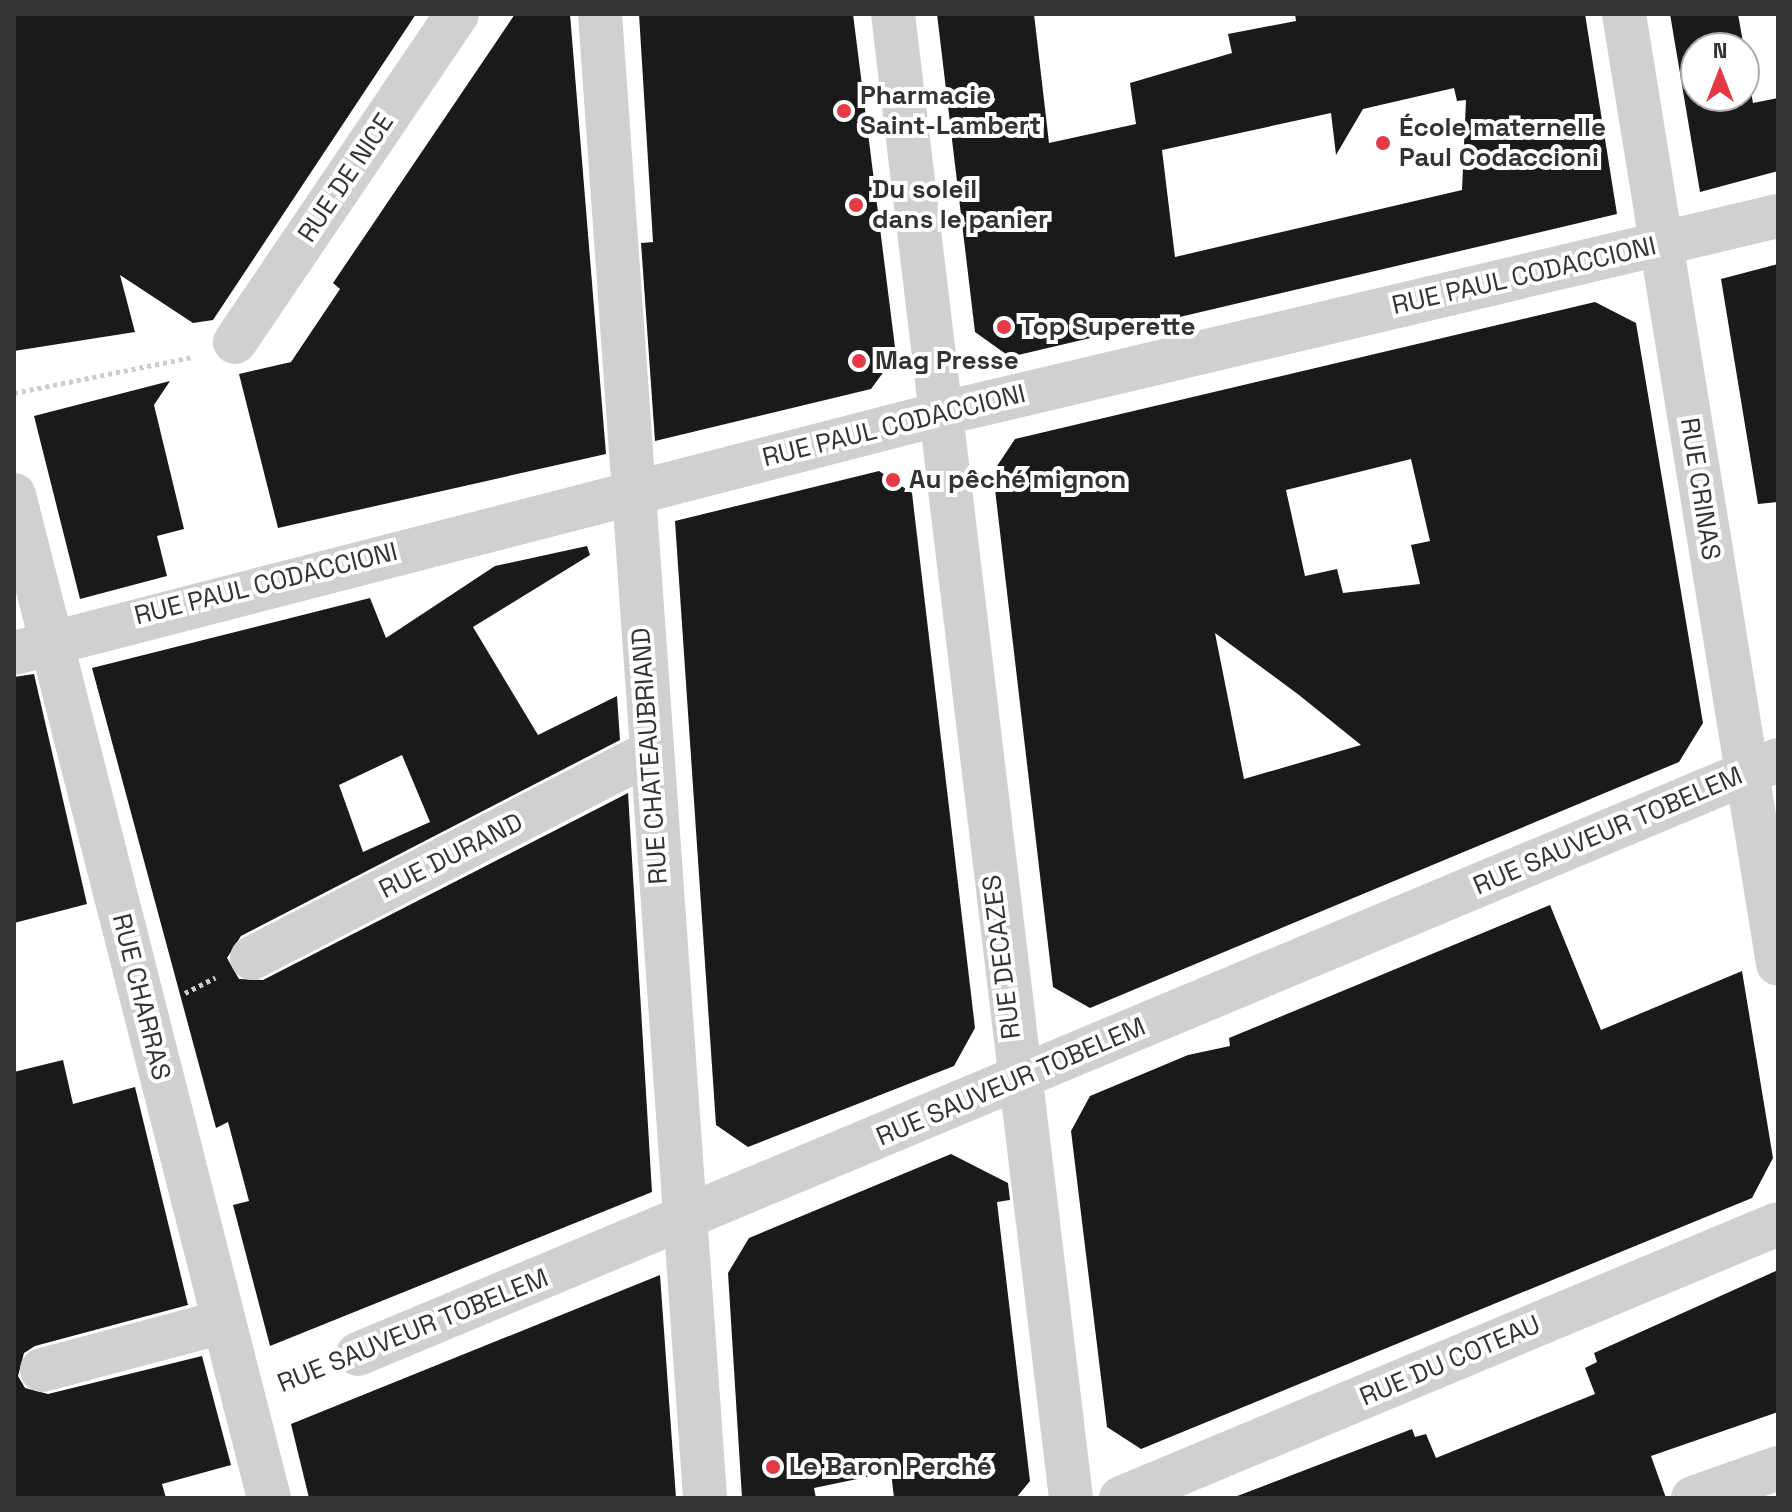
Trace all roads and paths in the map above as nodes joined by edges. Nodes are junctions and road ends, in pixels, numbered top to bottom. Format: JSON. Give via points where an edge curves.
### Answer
{"nodes":[{"id":1,"x":457,"y":14,"type":"edge"},
{"id":2,"x":600,"y":14,"type":"edge"},
{"id":3,"x":893,"y":14,"type":"edge"},
{"id":4,"x":1624,"y":14,"type":"edge"},
{"id":5,"x":1778,"y":216,"type":"edge"},
{"id":6,"x":1659,"y":244,"type":"junction"},
{"id":7,"x":218,"y":349,"type":"joint"},
{"id":8,"x":14,"y":393,"type":"edge"},
{"id":9,"x":936,"y":415,"type":"junction"},
{"id":10,"x":632,"y":491,"type":"junction"},
{"id":11,"x":14,"y":495,"type":"edge"},
{"id":12,"x":32,"y":646,"type":"edge"},
{"id":13,"x":650,"y":753,"type":"junction"},
{"id":14,"x":1762,"y":766,"type":"edge"},
{"id":15,"x":252,"y":958,"type":"joint"},
{"id":16,"x":1778,"y":964,"type":"edge"},
{"id":17,"x":145,"y":1014,"type":"junction"},
{"id":18,"x":1017,"y":1079,"type":"junction"},
{"id":19,"x":684,"y":1219,"type":"junction"},
{"id":20,"x":1778,"y":1224,"type":"edge"},
{"id":21,"x":223,"y":1322,"type":"junction"},
{"id":22,"x":358,"y":1354,"type":"joint"},
{"id":23,"x":42,"y":1370,"type":"dead end"},
{"id":24,"x":242,"y":1401,"type":"junction"},
{"id":25,"x":1778,"y":1468,"type":"edge"},
{"id":26,"x":269,"y":1498,"type":"edge"},
{"id":27,"x":705,"y":1498,"type":"edge"},
{"id":28,"x":1071,"y":1498,"type":"edge"},
{"id":29,"x":1121,"y":1498,"type":"edge"},
{"id":30,"x":1693,"y":1498,"type":"edge"}],
"edges":[{"from":1,"to":7,"type":"street","name":"RUE DE NICE"},
{"from":2,"to":10,"type":"street","name":"RUE CHATEAUBRIAND"},
{"from":3,"to":9,"type":"street","name":"RUE DECAZES"},
{"from":4,"to":6,"type":"street","name":"RUE CRINAS"},
{"from":5,"to":6,"type":"street","name":"RUE PAUL CODACCIONI"},
{"from":6,"to":9,"type":"street","name":"RUE PAUL CODACCIONI"},
{"from":6,"to":14,"type":"street","name":"RUE CRINAS"},
{"from":7,"to":8,"type":"path"},
{"from":9,"to":10,"type":"street","name":"RUE PAUL CODACCIONI"},
{"from":9,"to":18,"type":"street","name":"RUE DECAZES"},
{"from":10,"to":12,"type":"street","name":"RUE PAUL CODACCIONI"},
{"from":10,"to":13,"type":"street","name":"RUE CHATEAUBRIAND"},
{"from":11,"to":12,"type":"street","name":"RUE CHARRAS"},
{"from":12,"to":17,"type":"street","name":"RUE CHARRAS"},
{"from":13,"to":15,"type":"street","name":"RUE DURAND"},
{"from":13,"to":19,"type":"street","name":"RUE CHATEAUBRIAND"},
{"from":14,"to":16,"type":"street","name":"RUE CRINAS"},
{"from":14,"to":18,"type":"street","name":"RUE SAUVEUR TOBELEM"},
{"from":15,"to":17,"type":"path"},
{"from":17,"to":21,"type":"street","name":"RUE CHARRAS"},
{"from":18,"to":19,"type":"street","name":"RUE SAUVEUR TOBELEM"},
{"from":18,"to":28,"type":"street","name":"RUE DECAZES"},
{"from":19,"to":22,"type":"street","name":"RUE SAUVEUR TOBELEM"},
{"from":19,"to":27,"type":"street","name":"RUE CHATEAUBRIAND"},
{"from":20,"to":29,"type":"street","name":"RUE DU COTEAU"},
{"from":21,"to":23,"type":"street"},
{"from":21,"to":24,"type":"street","name":"RUE CHARRAS"},
{"from":22,"to":24,"type":"path","name":"RUE SAUVEUR TOBELEM"},
{"from":24,"to":26,"type":"street","name":"RUE CHARRAS"},
{"from":25,"to":30,"type":"street"}]}
